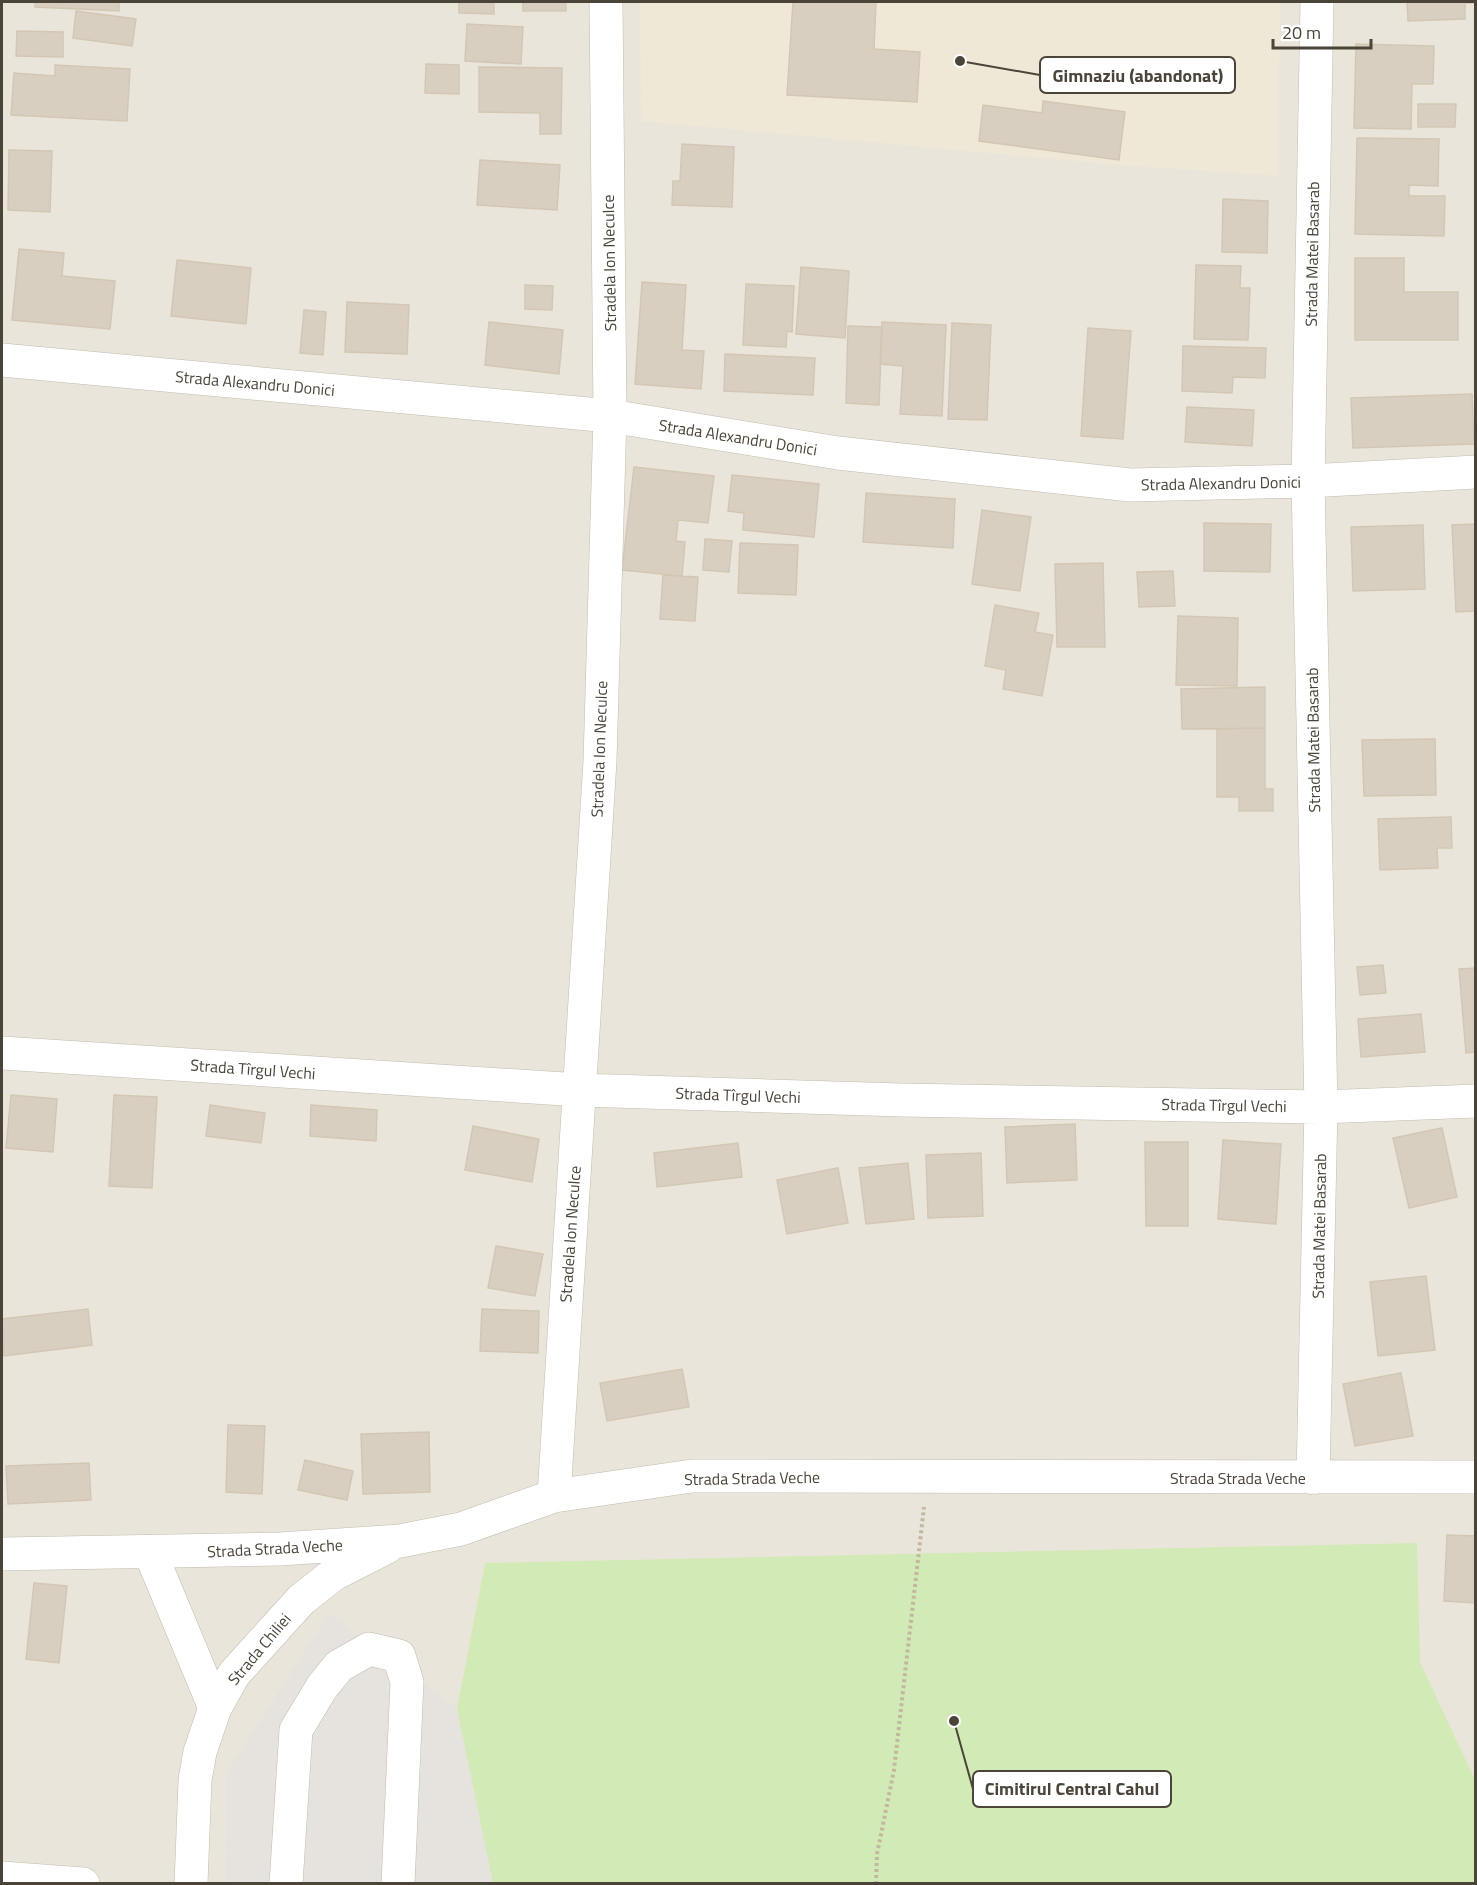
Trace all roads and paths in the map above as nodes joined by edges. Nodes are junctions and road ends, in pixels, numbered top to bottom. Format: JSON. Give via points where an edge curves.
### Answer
{"nodes":[{"id":1,"x":606,"y":2,"type":"edge"},
{"id":2,"x":1317,"y":2,"type":"edge"},
{"id":3,"x":2,"y":360,"type":"edge"},
{"id":4,"x":610,"y":416,"type":"junction"},
{"id":5,"x":1476,"y":472,"type":"edge"},
{"id":6,"x":1308,"y":481,"type":"junction"},
{"id":7,"x":2,"y":1053,"type":"edge"},
{"id":8,"x":580,"y":1090,"type":"junction"},
{"id":9,"x":1476,"y":1101,"type":"edge"},
{"id":10,"x":1321,"y":1107,"type":"junction"},
{"id":11,"x":928,"y":1477,"type":"junction"},
{"id":12,"x":1476,"y":1477,"type":"edge"},
{"id":13,"x":1313,"y":1478,"type":"junction"},
{"id":14,"x":554,"y":1496,"type":"junction"},
{"id":15,"x":400,"y":1541,"type":"junction"},
{"id":16,"x":150,"y":1552,"type":"junction"},
{"id":17,"x":2,"y":1554,"type":"edge"},
{"id":18,"x":215,"y":1708,"type":"junction"},
{"id":19,"x":2,"y":1878,"type":"edge"},
{"id":20,"x":83,"y":1884,"type":"edge"},
{"id":21,"x":191,"y":1884,"type":"edge"},
{"id":22,"x":286,"y":1884,"type":"edge"},
{"id":23,"x":398,"y":1884,"type":"edge"},
{"id":24,"x":876,"y":1884,"type":"edge"}],
"edges":[{"from":1,"to":4,"type":"street","name":"Stradela Ion Neculce"},
{"from":2,"to":6,"type":"street","name":"Strada Matei Basarab"},
{"from":3,"to":4,"type":"street","name":"Strada Alexandru Donici"},
{"from":4,"to":6,"type":"street","name":"Strada Alexandru Donici","via":[[838,453],[1130,485]]},
{"from":4,"to":8,"type":"street","name":"Stradela Ion Neculce","via":[[600,761]]},
{"from":5,"to":6,"type":"street","name":"Strada Alexandru Donici"},
{"from":6,"to":10,"type":"street","name":"Strada Matei Basarab"},
{"from":7,"to":8,"type":"street","name":"Strada Tîrgul Vechi"},
{"from":8,"to":10,"type":"street","name":"Strada Tîrgul Vechi"},
{"from":8,"to":14,"type":"street","name":"Stradela Ion Neculce"},
{"from":9,"to":10,"type":"street","name":"Strada Tîrgul Vechi"},
{"from":10,"to":13,"type":"street","name":"Strada Matei Basarab"},
{"from":11,"to":13,"type":"street","name":"Strada Strada Veche"},
{"from":11,"to":14,"type":"street","name":"Strada Strada Veche","via":[[692,1476]]},
{"from":11,"to":24,"type":"path","via":[[894,1770],[877,1854]]},
{"from":12,"to":13,"type":"street","name":"Strada Strada Veche"},
{"from":14,"to":15,"type":"street","name":"Strada Strada Veche","via":[[461,1529]]},
{"from":15,"to":16,"type":"street","name":"Strada Strada Veche"},
{"from":15,"to":18,"type":"street","name":"Strada Chiliei","via":[[334,1574],[301,1600],[234,1674]]},
{"from":16,"to":17,"type":"street","name":"Strada Strada Veche"},
{"from":16,"to":18,"type":"street"},
{"from":18,"to":21,"type":"street","name":"Strada Chiliei","via":[[195,1780]]},
{"from":19,"to":20,"type":"street"},
{"from":22,"to":23,"type":"street","via":[[296,1730],[339,1666],[369,1650],[399,1656],[407,1682]]}]}
